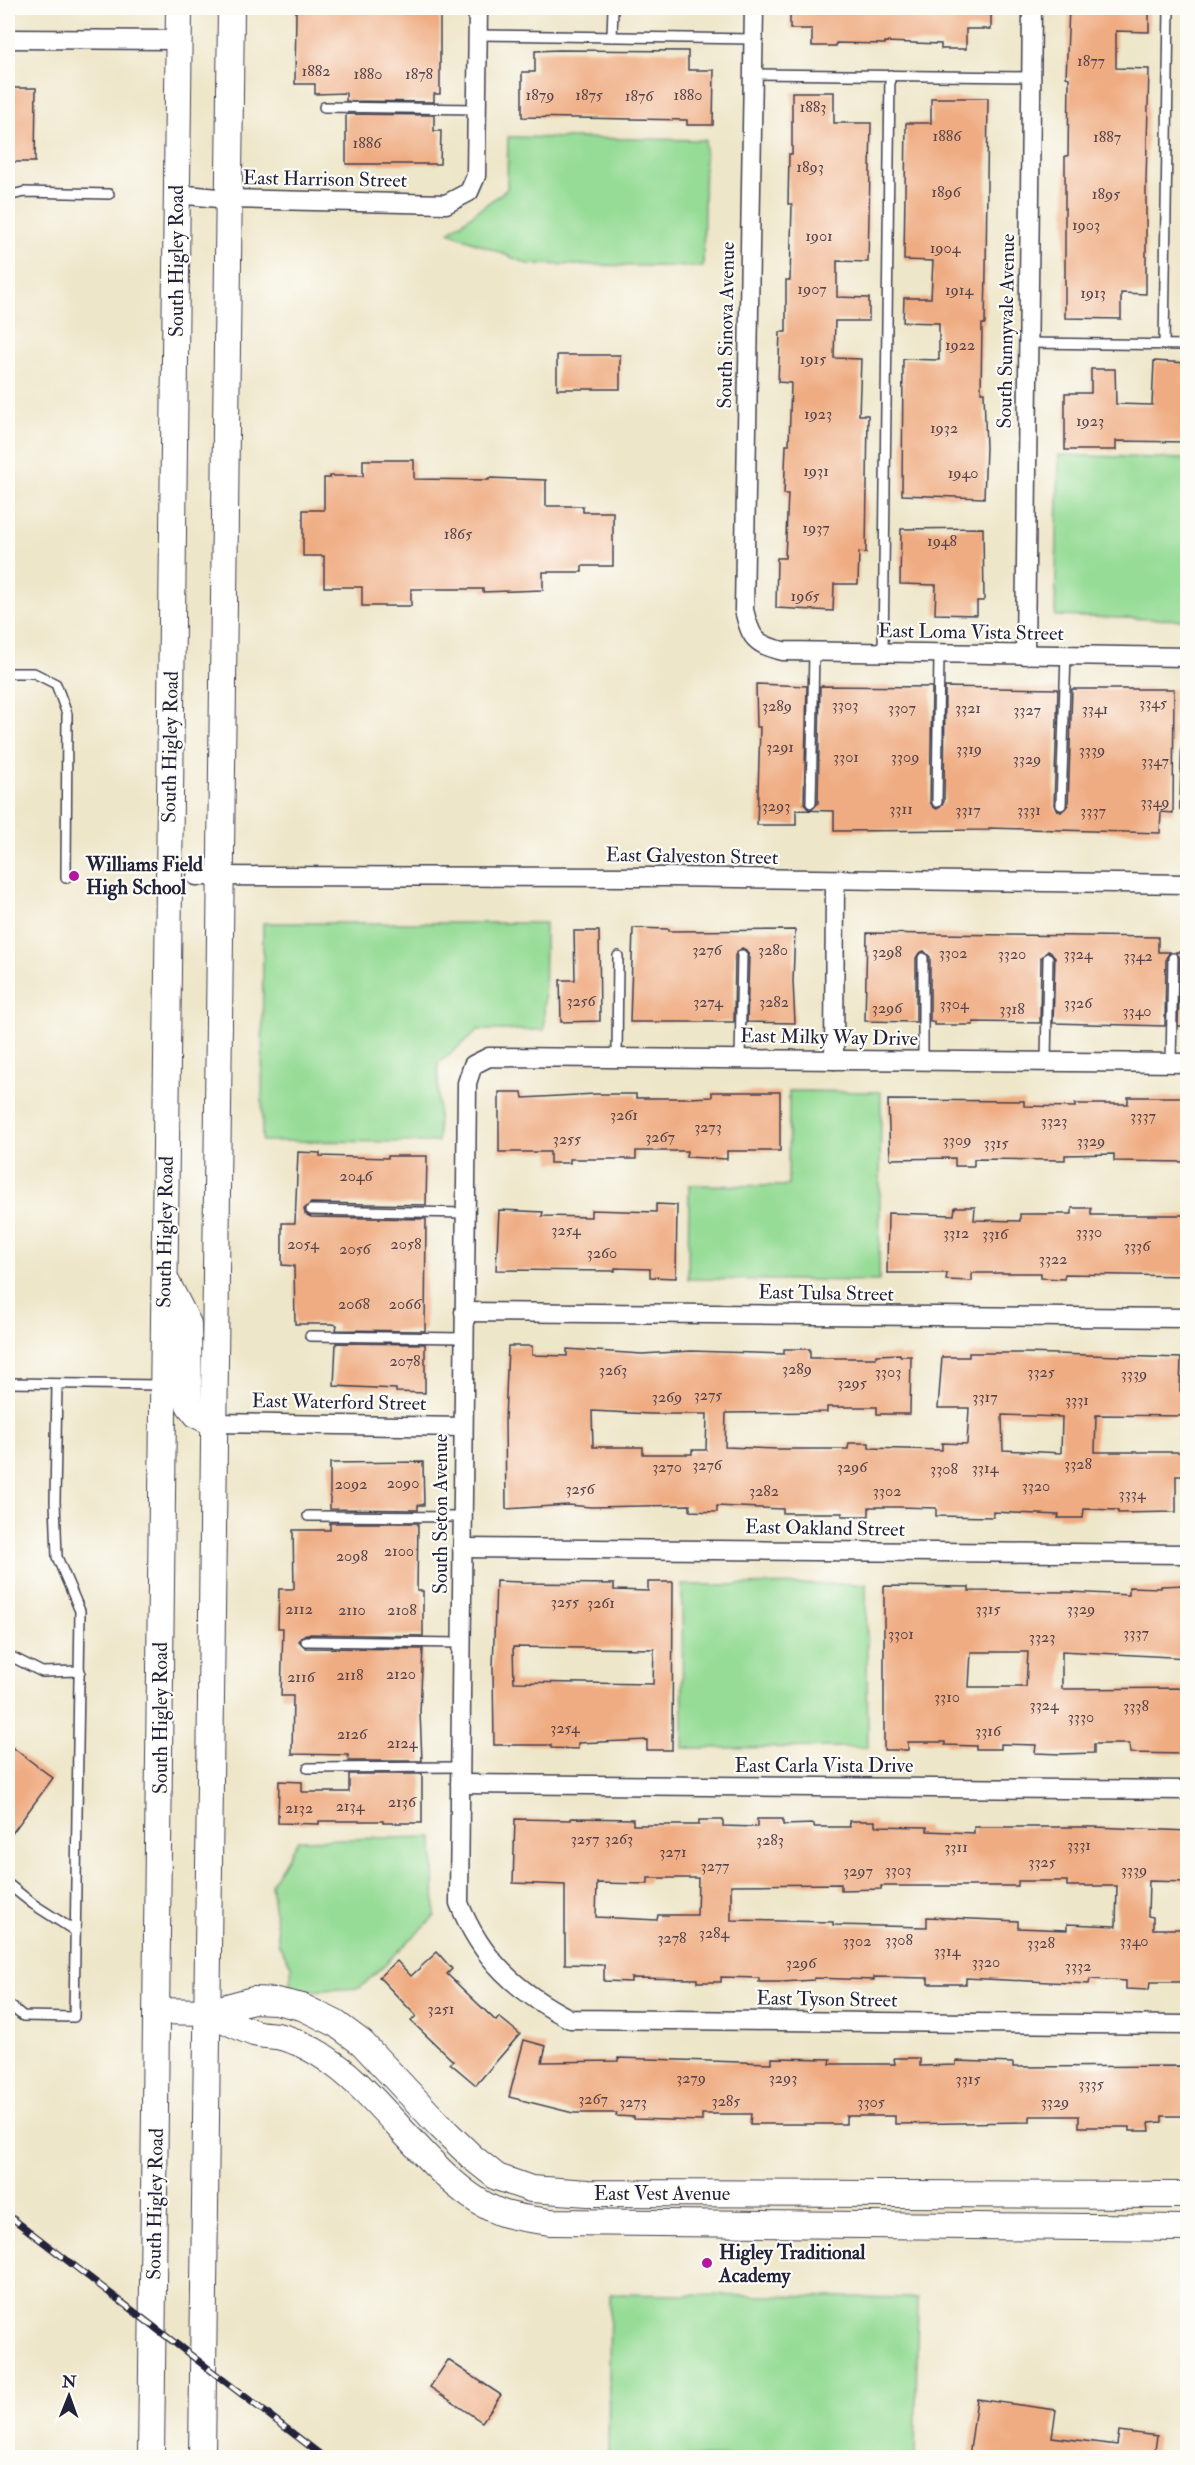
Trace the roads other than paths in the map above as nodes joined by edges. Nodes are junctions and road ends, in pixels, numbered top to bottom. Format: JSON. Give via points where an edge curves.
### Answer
{"nodes":[{"id":1,"x":179,"y":8,"type":"edge"},
{"id":2,"x":231,"y":8,"type":"edge"},
{"id":3,"x":478,"y":8,"type":"edge"},
{"id":4,"x":613,"y":8,"type":"edge"},
{"id":5,"x":754,"y":8,"type":"edge"},
{"id":6,"x":1032,"y":8,"type":"edge"},
{"id":7,"x":1169,"y":8,"type":"edge"},
{"id":8,"x":478,"y":35,"type":"junction"},
{"id":9,"x":612,"y":37,"type":"junction"},
{"id":10,"x":8,"y":39,"type":"edge"},
{"id":11,"x":754,"y":39,"type":"junction"},
{"id":12,"x":179,"y":40,"type":"junction"},
{"id":13,"x":753,"y":74,"type":"junction"},
{"id":14,"x":890,"y":75,"type":"junction"},
{"id":15,"x":1032,"y":77,"type":"junction"},
{"id":16,"x":324,"y":107,"type":"dead end"},
{"id":17,"x":477,"y":109,"type":"junction"},
{"id":18,"x":109,"y":194,"type":"dead end"},
{"id":19,"x":177,"y":194,"type":"junction"},
{"id":20,"x":8,"y":196,"type":"edge"},
{"id":21,"x":228,"y":199,"type":"junction"},
{"id":22,"x":1028,"y":343,"type":"junction"},
{"id":23,"x":1164,"y":345,"type":"junction"},
{"id":24,"x":1188,"y":345,"type":"edge"},
{"id":25,"x":755,"y":641,"type":"joint"},
{"id":26,"x":814,"y":652,"type":"junction"},
{"id":27,"x":883,"y":653,"type":"junction"},
{"id":28,"x":939,"y":654,"type":"junction"},
{"id":29,"x":1025,"y":655,"type":"junction"},
{"id":30,"x":1066,"y":656,"type":"junction"},
{"id":31,"x":1188,"y":657,"type":"edge"},
{"id":32,"x":8,"y":673,"type":"edge"},
{"id":33,"x":1188,"y":710,"type":"edge"},
{"id":34,"x":937,"y":802,"type":"dead end"},
{"id":35,"x":812,"y":803,"type":"dead end"},
{"id":36,"x":1061,"y":806,"type":"dead end"},
{"id":37,"x":1185,"y":808,"type":"dead end"},
{"id":38,"x":196,"y":876,"type":"dead end"},
{"id":39,"x":222,"y":876,"type":"junction"},
{"id":40,"x":66,"y":878,"type":"dead end"},
{"id":41,"x":835,"y":880,"type":"junction"},
{"id":42,"x":1188,"y":884,"type":"edge"},
{"id":43,"x":742,"y":955,"type":"dead end"},
{"id":44,"x":618,"y":956,"type":"dead end"},
{"id":45,"x":923,"y":958,"type":"dead end"},
{"id":46,"x":1048,"y":958,"type":"dead end"},
{"id":47,"x":1173,"y":958,"type":"dead end"},
{"id":48,"x":617,"y":1058,"type":"junction"},
{"id":49,"x":740,"y":1059,"type":"junction"},
{"id":50,"x":834,"y":1060,"type":"junction"},
{"id":51,"x":922,"y":1060,"type":"junction"},
{"id":52,"x":1046,"y":1062,"type":"junction"},
{"id":53,"x":1179,"y":1063,"type":"edge"},
{"id":54,"x":473,"y":1065,"type":"joint"},
{"id":55,"x":311,"y":1210,"type":"dead end"},
{"id":56,"x":465,"y":1213,"type":"junction"},
{"id":57,"x":165,"y":1278,"type":"junction"},
{"id":58,"x":464,"y":1312,"type":"junction"},
{"id":59,"x":1188,"y":1318,"type":"edge"},
{"id":60,"x":310,"y":1336,"type":"dead end"},
{"id":61,"x":464,"y":1338,"type":"junction"},
{"id":62,"x":8,"y":1383,"type":"edge"},
{"id":63,"x":57,"y":1384,"type":"junction"},
{"id":64,"x":163,"y":1385,"type":"junction"},
{"id":65,"x":214,"y":1423,"type":"junction"},
{"id":66,"x":463,"y":1427,"type":"junction"},
{"id":67,"x":308,"y":1516,"type":"dead end"},
{"id":68,"x":462,"y":1517,"type":"junction"},
{"id":69,"x":462,"y":1548,"type":"junction"},
{"id":70,"x":1188,"y":1554,"type":"edge"},
{"id":71,"x":306,"y":1641,"type":"dead end"},
{"id":72,"x":461,"y":1643,"type":"junction"},
{"id":73,"x":8,"y":1655,"type":"edge"},
{"id":74,"x":80,"y":1671,"type":"junction"},
{"id":75,"x":308,"y":1767,"type":"dead end"},
{"id":76,"x":460,"y":1775,"type":"junction"},
{"id":77,"x":1188,"y":1790,"type":"edge"},
{"id":78,"x":8,"y":1884,"type":"edge"},
{"id":79,"x":75,"y":1931,"type":"junction"},
{"id":80,"x":487,"y":1956,"type":"joint"},
{"id":81,"x":8,"y":2004,"type":"edge"},
{"id":82,"x":157,"y":2011,"type":"junction"},
{"id":83,"x":208,"y":2012,"type":"junction"},
{"id":84,"x":1188,"y":2025,"type":"edge"},
{"id":85,"x":588,"y":2193,"type":"junction"},
{"id":86,"x":1001,"y":2193,"type":"junction"},
{"id":87,"x":1188,"y":2195,"type":"edge"},
{"id":88,"x":587,"y":2223,"type":"junction"},
{"id":89,"x":999,"y":2226,"type":"junction"},
{"id":90,"x":1188,"y":2228,"type":"edge"},
{"id":91,"x":151,"y":2457,"type":"edge"},
{"id":92,"x":202,"y":2457,"type":"edge"}],
"edges":[{"from":1,"to":12,"type":"main road","name":"South Higley Road"},
{"from":2,"to":21,"type":"main road"},
{"from":3,"to":8,"type":"street"},
{"from":4,"to":9,"type":"lane"},
{"from":5,"to":11,"type":"street","name":"South Sinova Avenue"},
{"from":6,"to":15,"type":"street","name":"South Sunnyvale Avenue"},
{"from":7,"to":23,"type":"lane"},
{"from":8,"to":9,"type":"lane"},
{"from":8,"to":17,"type":"street"},
{"from":9,"to":11,"type":"lane"},
{"from":10,"to":12,"type":"street"},
{"from":11,"to":13,"type":"street","name":"South Sinova Avenue"},
{"from":12,"to":19,"type":"main road","name":"South Higley Road"},
{"from":13,"to":14,"type":"lane"},
{"from":13,"to":25,"type":"street","name":"South Sinova Avenue","via":[[744,610]]},
{"from":14,"to":15,"type":"lane"},
{"from":14,"to":27,"type":"lane"},
{"from":15,"to":22,"type":"street","name":"South Sunnyvale Avenue"},
{"from":16,"to":17,"type":"lane"},
{"from":17,"to":21,"type":"street","name":"East Harrison Street","via":[[476,176],[469,192],[446,204]]},
{"from":18,"to":20,"type":"lane","via":[[24,192]]},
{"from":19,"to":21,"type":"street","name":"East Harrison Street"},
{"from":19,"to":57,"type":"main road","name":"South Higley Road"},
{"from":21,"to":39,"type":"main road"},
{"from":22,"to":23,"type":"lane"},
{"from":22,"to":29,"type":"street","name":"South Sunnyvale Avenue"},
{"from":23,"to":24,"type":"lane"},
{"from":25,"to":26,"type":"street","name":"East Loma Vista Street","via":[[783,651]]},
{"from":26,"to":27,"type":"street","name":"East Loma Vista Street"},
{"from":26,"to":35,"type":"lane"},
{"from":27,"to":28,"type":"street","name":"East Loma Vista Street"},
{"from":28,"to":29,"type":"street","name":"East Loma Vista Street"},
{"from":28,"to":34,"type":"lane"},
{"from":29,"to":30,"type":"street","name":"East Loma Vista Street"},
{"from":30,"to":31,"type":"street","name":"East Loma Vista Street"},
{"from":30,"to":36,"type":"lane"},
{"from":32,"to":40,"type":"lane","via":[[34,673],[56,684],[67,714]]},
{"from":33,"to":37,"type":"lane"},
{"from":38,"to":39,"type":"street","name":"East Galveston Street"},
{"from":39,"to":41,"type":"street","name":"East Galveston Street"},
{"from":39,"to":65,"type":"main road"},
{"from":41,"to":42,"type":"street","name":"East Galveston Street"},
{"from":41,"to":50,"type":"street"},
{"from":43,"to":49,"type":"lane"},
{"from":44,"to":48,"type":"lane"},
{"from":45,"to":51,"type":"lane"},
{"from":46,"to":52,"type":"lane"},
{"from":47,"to":53,"type":"lane"},
{"from":48,"to":49,"type":"street","name":"East Milky Way Drive"},
{"from":48,"to":54,"type":"street","name":"East Milky Way Drive","via":[[489,1057]]},
{"from":49,"to":50,"type":"street","name":"East Milky Way Drive"},
{"from":50,"to":51,"type":"street","name":"East Milky Way Drive"},
{"from":51,"to":52,"type":"street","name":"East Milky Way Drive"},
{"from":52,"to":53,"type":"street","name":"East Milky Way Drive"},
{"from":54,"to":56,"type":"street","name":"South Seton Avenue","via":[[466,1083]]},
{"from":55,"to":56,"type":"lane"},
{"from":56,"to":58,"type":"street","name":"South Seton Avenue"},
{"from":57,"to":64,"type":"main road","name":"South Higley Road"},
{"from":57,"to":65,"type":"main road","via":[[188,1324],[189,1405],[197,1415]]},
{"from":58,"to":59,"type":"street","name":"East Tulsa Street"},
{"from":58,"to":61,"type":"street","name":"South Seton Avenue"},
{"from":60,"to":61,"type":"lane"},
{"from":61,"to":66,"type":"street","name":"South Seton Avenue"},
{"from":62,"to":63,"type":"lane"},
{"from":63,"to":64,"type":"lane"},
{"from":63,"to":74,"type":"lane","via":[[57,1557],[80,1611]]},
{"from":64,"to":82,"type":"main road","name":"South Higley Road"},
{"from":65,"to":66,"type":"street","name":"East Waterford Street"},
{"from":65,"to":83,"type":"main road"},
{"from":66,"to":68,"type":"street","name":"South Seton Avenue"},
{"from":67,"to":68,"type":"lane"},
{"from":68,"to":69,"type":"street","name":"South Seton Avenue"},
{"from":69,"to":70,"type":"street","name":"East Oakland Street"},
{"from":69,"to":72,"type":"street","name":"South Seton Avenue"},
{"from":71,"to":72,"type":"lane"},
{"from":72,"to":76,"type":"street","name":"South Seton Avenue"},
{"from":73,"to":74,"type":"lane","via":[[42,1672]]},
{"from":74,"to":79,"type":"lane"},
{"from":75,"to":76,"type":"lane"},
{"from":76,"to":77,"type":"street","name":"East Carla Vista Drive"},
{"from":76,"to":80,"type":"street","name":"South Seton Avenue","via":[[459,1903]]},
{"from":78,"to":79,"type":"lane"},
{"from":79,"to":81,"type":"lane","via":[[74,2017],[22,2016]]},
{"from":80,"to":84,"type":"street","name":"East Tyson Street","via":[[522,1990],[570,2019]]},
{"from":82,"to":83,"type":"main road","name":"East Vest Avenue"},
{"from":82,"to":91,"type":"main road","name":"South Higley Road"},
{"from":83,"to":85,"type":"main road","name":"East Vest Avenue","via":[[253,2000],[276,2001],[320,2015],[362,2043],[472,2158],[497,2177],[531,2189]]},
{"from":83,"to":88,"type":"main road","name":"East Vest Avenue","via":[[256,2033],[294,2041],[333,2063],[447,2176],[481,2203],[525,2218]]},
{"from":83,"to":92,"type":"main road"},
{"from":85,"to":86,"type":"main road","name":"East Vest Avenue"},
{"from":85,"to":88,"type":"main road"},
{"from":86,"to":87,"type":"main road","name":"East Vest Avenue"},
{"from":86,"to":89,"type":"main road"},
{"from":88,"to":89,"type":"main road","name":"East Vest Avenue"},
{"from":89,"to":90,"type":"main road","name":"East Vest Avenue"}]}
